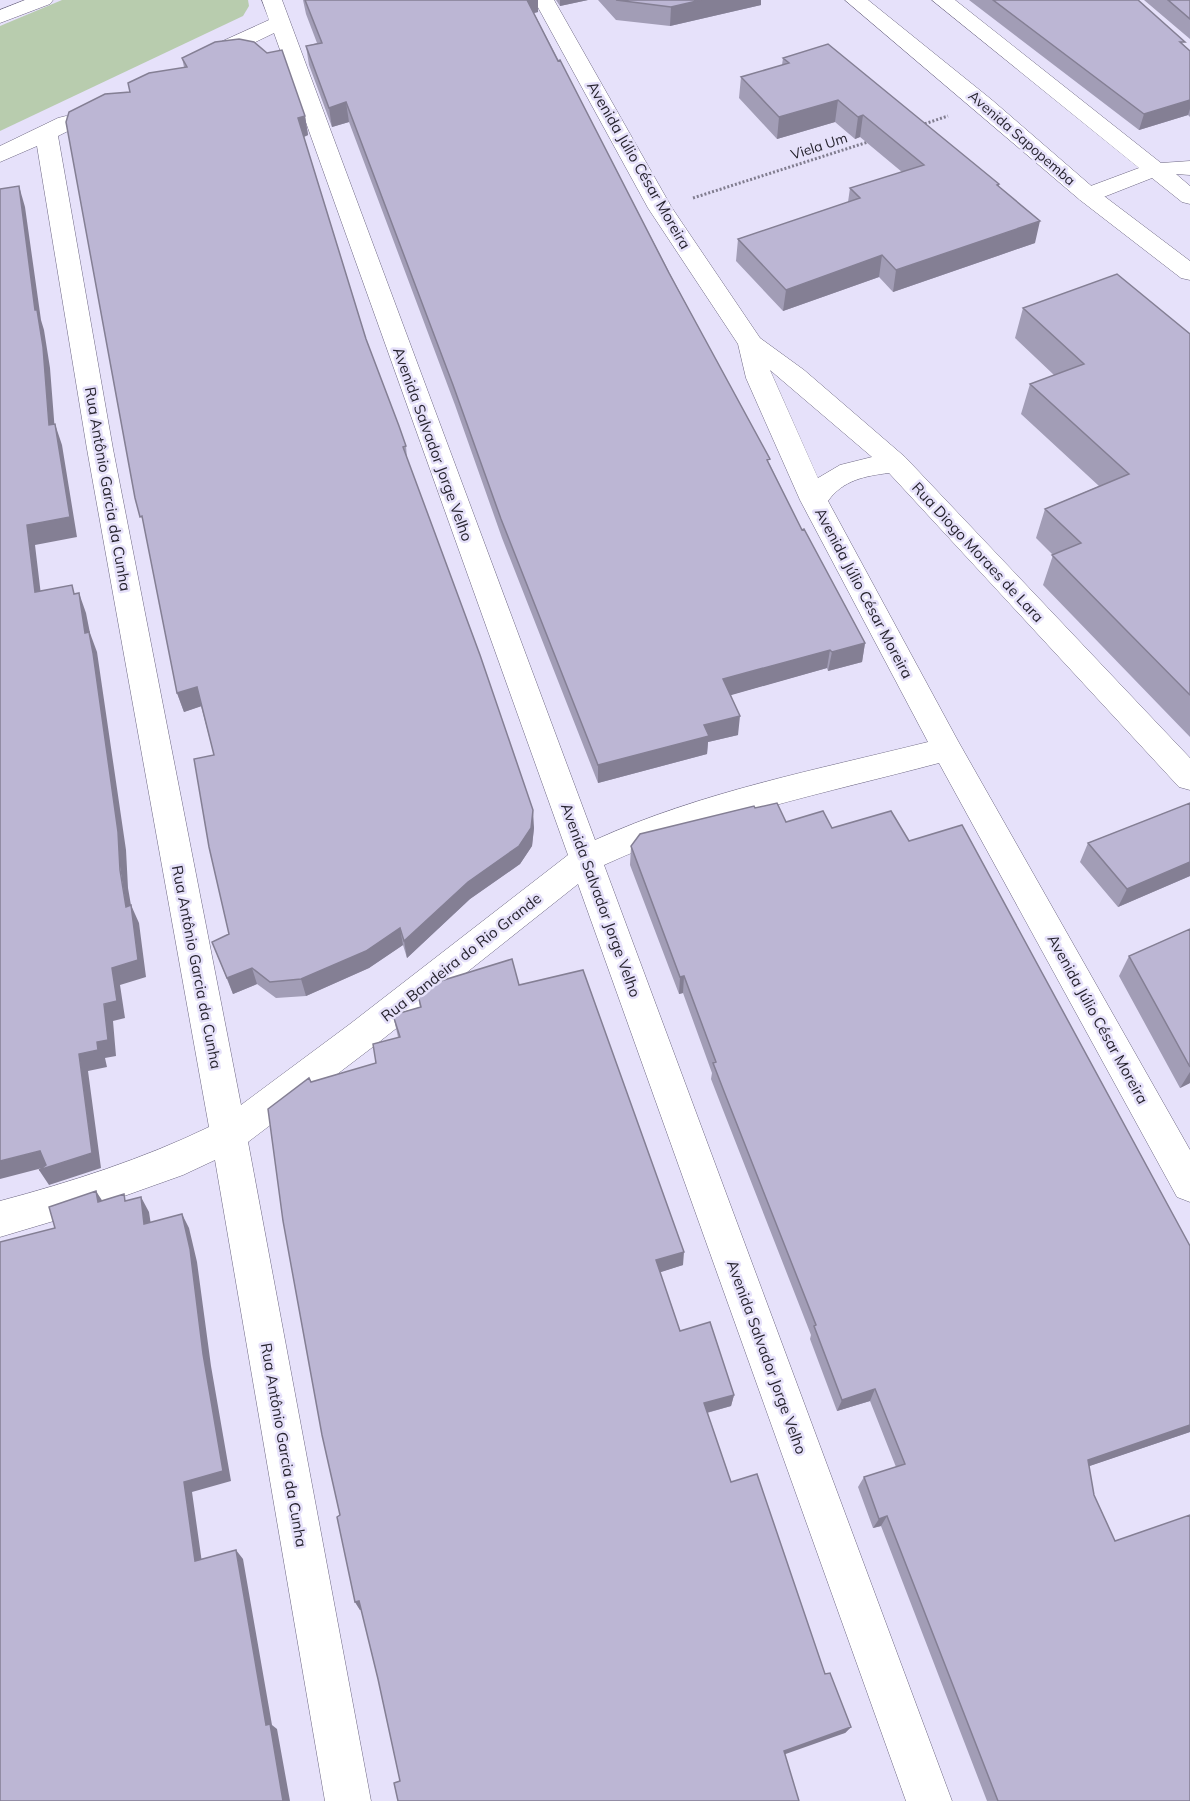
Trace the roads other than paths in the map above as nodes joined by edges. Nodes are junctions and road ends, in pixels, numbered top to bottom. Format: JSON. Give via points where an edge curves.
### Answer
{"nodes":[{"id":1,"x":544,"y":0,"type":"edge"},
{"id":2,"x":855,"y":0,"type":"edge"},
{"id":3,"x":942,"y":0,"type":"edge"},
{"id":4,"x":37,"y":1,"type":"edge"},
{"id":5,"x":276,"y":11,"type":"edge"},
{"id":6,"x":0,"y":17,"type":"edge"},
{"id":7,"x":183,"y":68,"type":"edge"},
{"id":8,"x":88,"y":113,"type":"edge"},
{"id":9,"x":46,"y":133,"type":"junction"},
{"id":10,"x":0,"y":155,"type":"edge"},
{"id":11,"x":1190,"y":168,"type":"edge"},
{"id":12,"x":1154,"y":170,"type":"junction"},
{"id":13,"x":1088,"y":195,"type":"junction"},
{"id":14,"x":1190,"y":197,"type":"edge"},
{"id":15,"x":1190,"y":273,"type":"edge"},
{"id":16,"x":751,"y":344,"type":"junction"},
{"id":17,"x":895,"y":463,"type":"junction"},
{"id":18,"x":814,"y":500,"type":"junction"},
{"id":19,"x":947,"y":749,"type":"junction"},
{"id":20,"x":1190,"y":778,"type":"edge"},
{"id":21,"x":586,"y":859,"type":"junction"},
{"id":22,"x":229,"y":1135,"type":"junction"},
{"id":23,"x":1190,"y":1185,"type":"edge"},
{"id":24,"x":0,"y":1219,"type":"edge"},
{"id":25,"x":348,"y":1801,"type":"edge"},
{"id":26,"x":929,"y":1801,"type":"edge"}],
"edges":[{"from":1,"to":16,"type":"street","name":"Avenida Júlio César Moreira","via":[[660,208]]},
{"from":2,"to":13,"type":"street","name":"Avenida Sapopemba"},
{"from":3,"to":12,"type":"street"},
{"from":4,"to":6,"type":"street"},
{"from":5,"to":7,"type":"street"},
{"from":5,"to":21,"type":"street","name":"Avenida Salvador Jorge Velho"},
{"from":8,"to":9,"type":"street"},
{"from":9,"to":10,"type":"street"},
{"from":9,"to":22,"type":"street","name":"Rua Antônio Garcia da Cunha","via":[[100,449]]},
{"from":11,"to":12,"type":"street"},
{"from":12,"to":13,"type":"street"},
{"from":12,"to":14,"type":"street"},
{"from":13,"to":15,"type":"street","name":"Avenida Sapopemba"},
{"from":16,"to":17,"type":"street","name":"Rua Diogo Moraes de Lara","via":[[795,376]]},
{"from":16,"to":18,"type":"street","name":"Avenida Júlio César Moreira","via":[[759,378]]},
{"from":17,"to":18,"type":"street","via":[[854,469],[835,477]]},
{"from":17,"to":20,"type":"street","name":"Rua Diogo Moraes de Lara"},
{"from":18,"to":19,"type":"street","name":"Avenida Júlio César Moreira"},
{"from":19,"to":21,"type":"street","name":"Rua Bandeira do Rio Grande","via":[[719,808],[638,835]]},
{"from":19,"to":23,"type":"street","name":"Avenida Júlio César Moreira"},
{"from":21,"to":22,"type":"street","name":"Rua Bandeira do Rio Grande"},
{"from":21,"to":26,"type":"street","name":"Avenida Salvador Jorge Velho"},
{"from":22,"to":24,"type":"street","name":"Rua Bandeira do Rio Grande","via":[[183,1158]]},
{"from":22,"to":25,"type":"street","name":"Rua Antônio Garcia da Cunha"}]}
